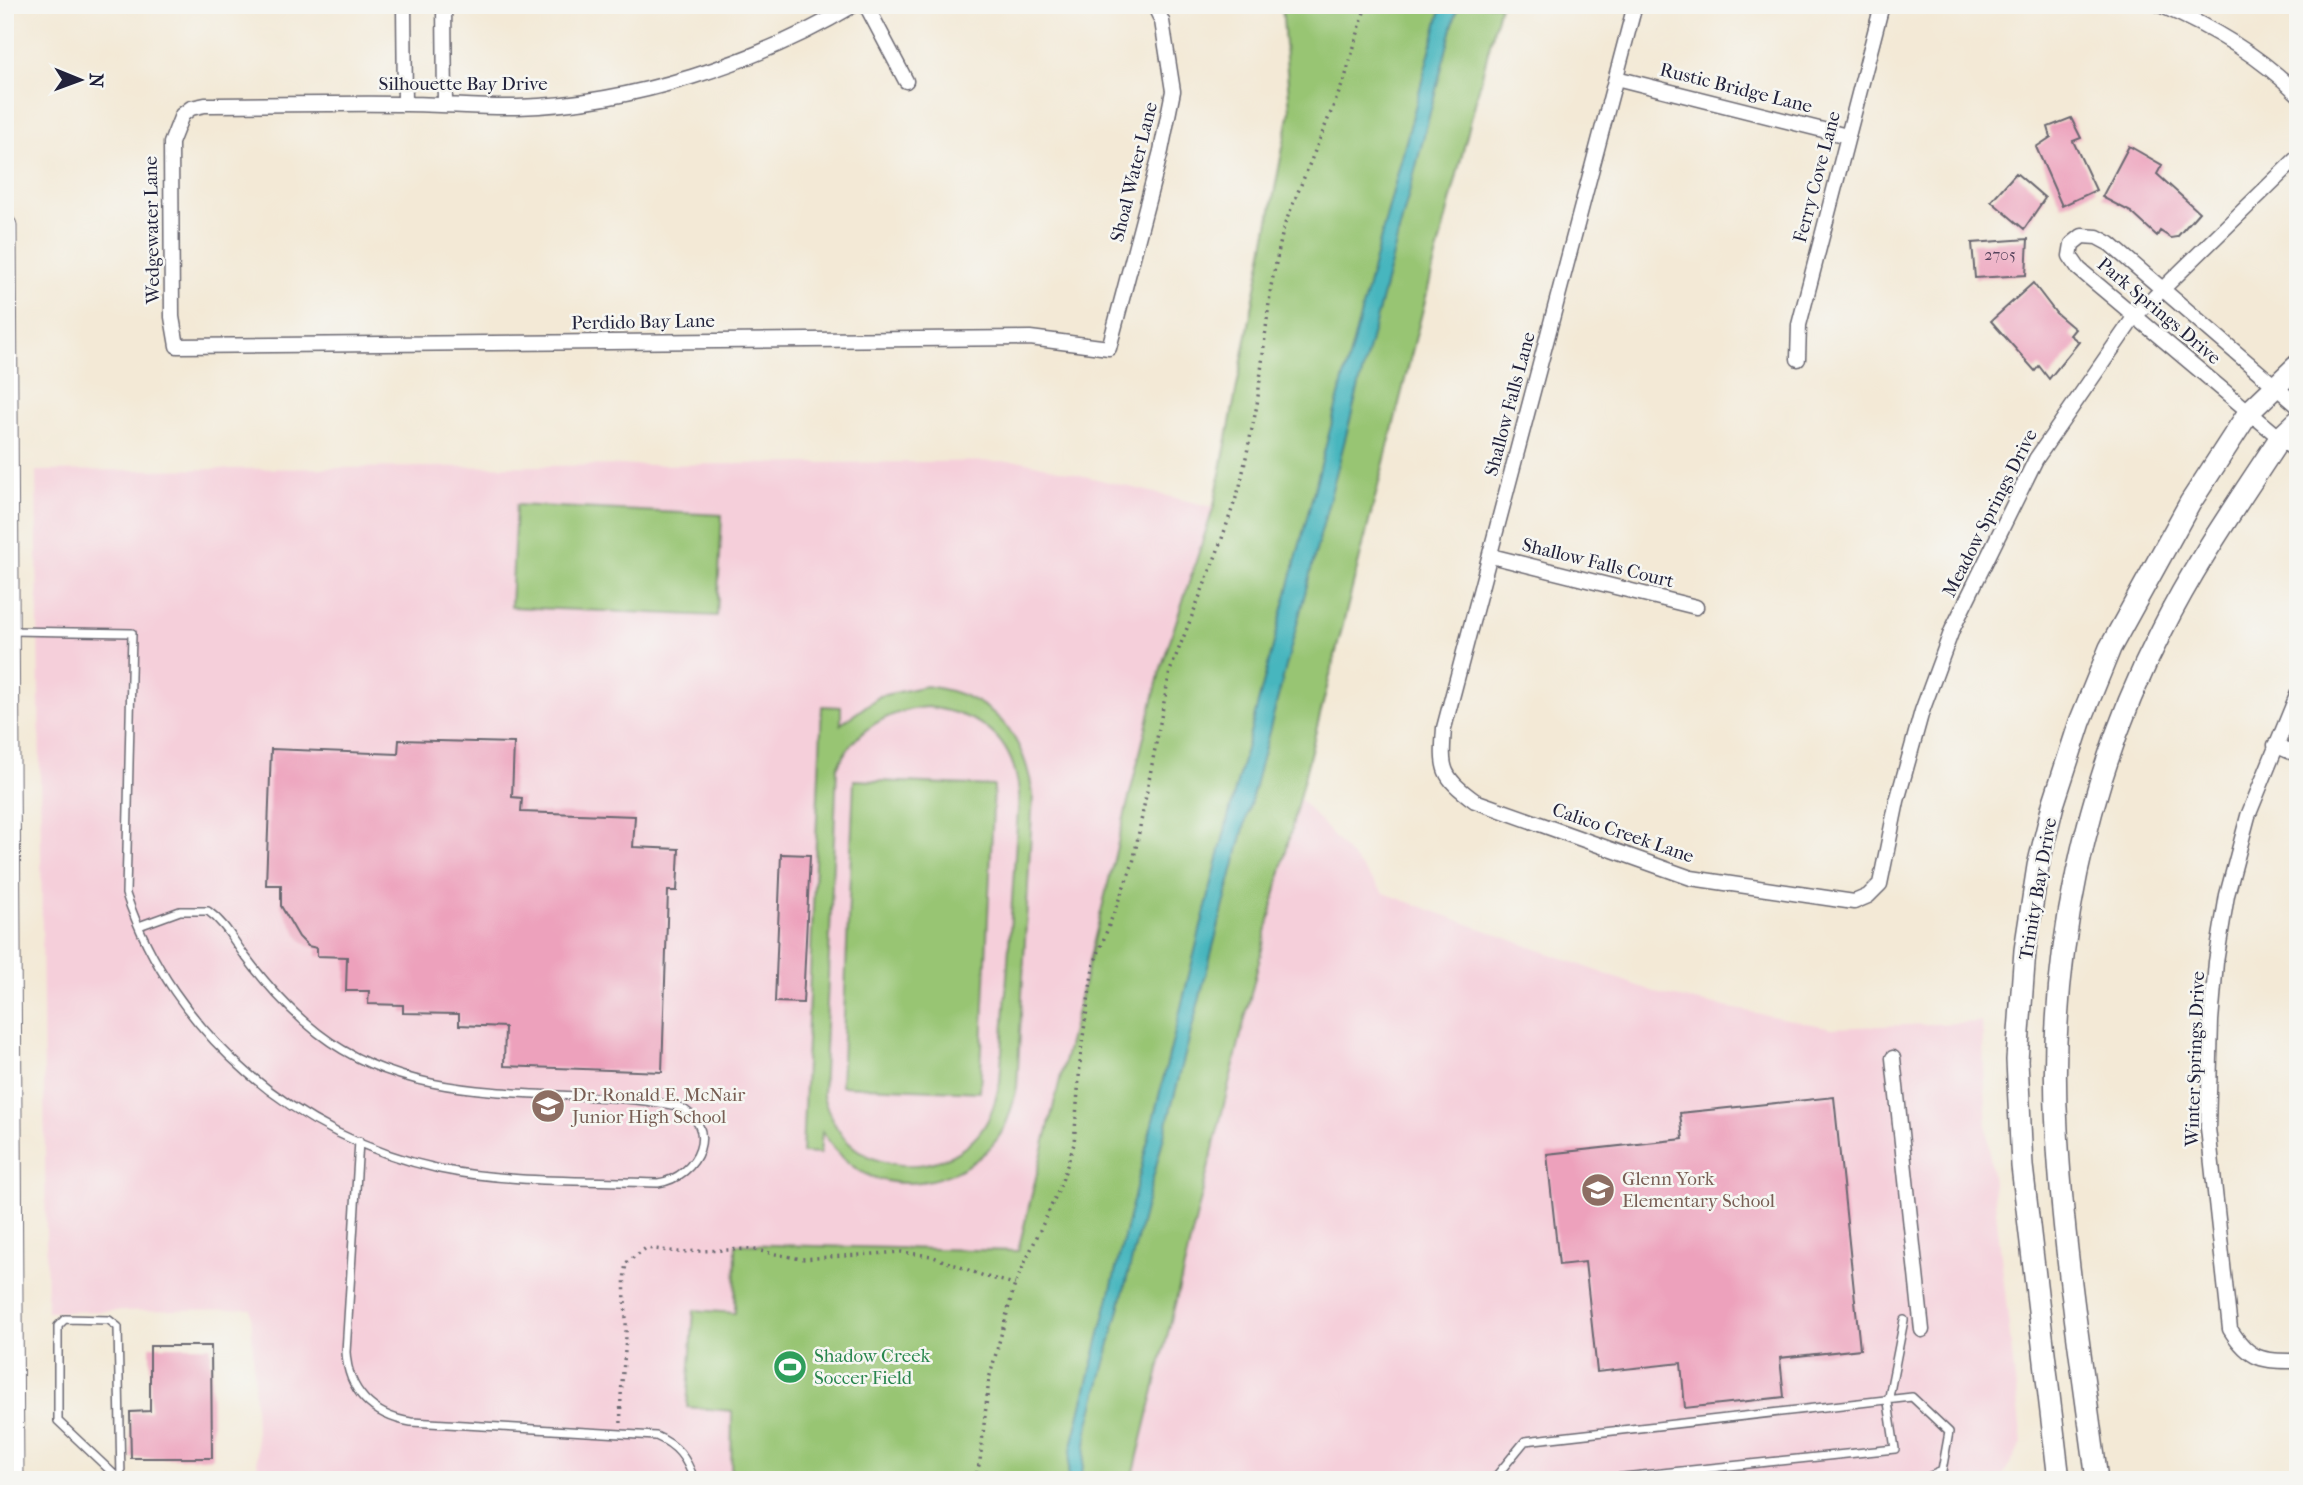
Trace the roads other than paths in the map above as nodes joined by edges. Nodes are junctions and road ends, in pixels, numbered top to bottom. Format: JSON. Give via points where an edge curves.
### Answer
{"nodes":[{"id":1,"x":404,"y":5,"type":"edge"},
{"id":2,"x":444,"y":5,"type":"edge"},
{"id":3,"x":854,"y":5,"type":"edge"},
{"id":4,"x":866,"y":5,"type":"edge"},
{"id":5,"x":1154,"y":5,"type":"edge"},
{"id":6,"x":1634,"y":5,"type":"edge"},
{"id":7,"x":1882,"y":5,"type":"edge"},
{"id":8,"x":2160,"y":5,"type":"edge"},
{"id":9,"x":1616,"y":78,"type":"junction"},
{"id":10,"x":906,"y":81,"type":"dead end"},
{"id":11,"x":2298,"y":94,"type":"edge"},
{"id":12,"x":405,"y":104,"type":"junction"},
{"id":13,"x":445,"y":105,"type":"junction"},
{"id":14,"x":182,"y":115,"type":"joint"},
{"id":15,"x":1847,"y":136,"type":"junction"},
{"id":16,"x":2298,"y":157,"type":"edge"},
{"id":17,"x":5,"y":226,"type":"edge"},
{"id":18,"x":2162,"y":290,"type":"junction"},
{"id":19,"x":2135,"y":316,"type":"junction"},
{"id":20,"x":177,"y":346,"type":"joint"},
{"id":21,"x":1109,"y":348,"type":"joint"},
{"id":22,"x":1798,"y":359,"type":"dead end"},
{"id":23,"x":2298,"y":365,"type":"edge"},
{"id":24,"x":2276,"y":387,"type":"junction"},
{"id":25,"x":2298,"y":406,"type":"edge"},
{"id":26,"x":2249,"y":412,"type":"junction"},
{"id":27,"x":2298,"y":421,"type":"edge"},
{"id":28,"x":2280,"y":438,"type":"junction"},
{"id":29,"x":2298,"y":453,"type":"edge"},
{"id":30,"x":1491,"y":556,"type":"junction"},
{"id":31,"x":1696,"y":607,"type":"dead end"},
{"id":32,"x":6,"y":631,"type":"edge"},
{"id":33,"x":2298,"y":694,"type":"edge"},
{"id":34,"x":2275,"y":746,"type":"junction"},
{"id":35,"x":2298,"y":755,"type":"edge"},
{"id":36,"x":1475,"y":801,"type":"joint"},
{"id":37,"x":1880,"y":884,"type":"joint"},
{"id":38,"x":139,"y":926,"type":"junction"},
{"id":39,"x":1893,"y":1058,"type":"dead end"},
{"id":40,"x":359,"y":1141,"type":"junction"},
{"id":41,"x":1904,"y":1320,"type":"dead end"},
{"id":42,"x":1922,"y":1330,"type":"dead end"},
{"id":43,"x":8,"y":1344,"type":"edge"},
{"id":44,"x":2298,"y":1361,"type":"edge"},
{"id":45,"x":1888,"y":1402,"type":"junction"},
{"id":46,"x":12,"y":1480,"type":"edge"},
{"id":47,"x":121,"y":1480,"type":"edge"},
{"id":48,"x":694,"y":1480,"type":"edge"},
{"id":49,"x":1493,"y":1480,"type":"edge"},
{"id":50,"x":1594,"y":1480,"type":"edge"},
{"id":51,"x":1921,"y":1480,"type":"edge"},
{"id":52,"x":2059,"y":1480,"type":"edge"},
{"id":53,"x":2097,"y":1480,"type":"edge"}],
"edges":[{"from":1,"to":12,"type":"street"},
{"from":2,"to":13,"type":"street"},
{"from":3,"to":13,"type":"street","name":"Silhouette Bay Drive","via":[[749,58],[676,80],[597,98],[519,107]]},
{"from":4,"to":10,"type":"street"},
{"from":5,"to":21,"type":"street","name":"Shoal Water Lane","via":[[1173,91]]},
{"from":6,"to":9,"type":"street","name":"Shallow Falls Lane"},
{"from":7,"to":15,"type":"street","name":"Ferry Cove Lane"},
{"from":8,"to":11,"type":"street","via":[[2232,43]]},
{"from":9,"to":15,"type":"street","name":"Rustic Bridge Lane"},
{"from":9,"to":30,"type":"street","name":"Shallow Falls Lane"},
{"from":12,"to":13,"type":"street","name":"Silhouette Bay Drive"},
{"from":12,"to":14,"type":"street","name":"Silhouette Bay Drive","via":[[205,105]]},
{"from":14,"to":20,"type":"street","name":"Wedgewater Lane","via":[[171,143],[172,317]]},
{"from":15,"to":22,"type":"street","name":"Ferry Cove Lane","via":[[1798,326]]},
{"from":16,"to":18,"type":"street","name":"Meadow Springs Drive"},
{"from":17,"to":32,"type":"main road"},
{"from":18,"to":19,"type":"street","name":"Meadow Springs Drive"},
{"from":18,"to":19,"type":"street","name":"Park Springs Drive","via":[[2097,237],[2082,236],[2072,244],[2070,256],[2079,269]]},
{"from":18,"to":24,"type":"street","name":"Park Springs Drive"},
{"from":19,"to":26,"type":"street","name":"Park Springs Drive"},
{"from":19,"to":37,"type":"street","name":"Meadow Springs Drive","via":[[2036,459],[1952,630],[1922,711]]},
{"from":20,"to":21,"type":"street","name":"Perdido Bay Lane","via":[[1030,338]]},
{"from":23,"to":24,"type":"street","name":"Trinity Bay Drive"},
{"from":24,"to":25,"type":"street","name":"Park Springs Drive"},
{"from":24,"to":26,"type":"street","name":"Trinity Bay Drive"},
{"from":26,"to":28,"type":"street","name":"Park Springs Drive"},
{"from":26,"to":52,"type":"street","name":"Trinity Bay Drive","via":[[2190,503],[2110,648],[2057,793],[2038,866],[2025,950],[2017,1060],[2022,1166]]},
{"from":27,"to":28,"type":"street","name":"Trinity Bay Drive"},
{"from":28,"to":29,"type":"street","name":"Park Springs Drive"},
{"from":28,"to":53,"type":"street","name":"Trinity Bay Drive","via":[[2199,562],[2161,632],[2130,704],[2099,787],[2061,969],[2057,1129]]},
{"from":30,"to":31,"type":"street","name":"Shallow Falls Court"},
{"from":30,"to":36,"type":"street","name":"Shallow Falls Lane","via":[[1444,728],[1442,758],[1449,782]]},
{"from":32,"to":38,"type":"lane","via":[[132,633],[124,880]]},
{"from":32,"to":43,"type":"main road"},
{"from":33,"to":34,"type":"street","name":"Winter Springs Drive"},
{"from":34,"to":35,"type":"street"},
{"from":34,"to":44,"type":"street","name":"Winter Springs Drive","via":[[2248,816],[2227,895],[2211,1020],[2208,1128],[2230,1329],[2243,1350],[2264,1361]]},
{"from":36,"to":37,"type":"street","name":"Calico Creek Lane","via":[[1691,878],[1854,902]]},
{"from":38,"to":40,"type":"lane","via":[[160,971],[233,1062],[273,1095]]},
{"from":38,"to":40,"type":"lane","via":[[180,911],[208,911],[296,1014],[337,1046],[385,1069],[456,1088],[677,1106],[695,1121],[701,1144],[687,1172],[658,1183],[453,1171],[390,1155]]},
{"from":39,"to":42,"type":"street"},
{"from":40,"to":48,"type":"lane","via":[[346,1352],[351,1379],[365,1401],[384,1415],[411,1422],[643,1433],[667,1441],[686,1460]]},
{"from":41,"to":45,"type":"lane"},
{"from":43,"to":46,"type":"main road"},
{"from":45,"to":49,"type":"lane","via":[[1525,1441]]},
{"from":45,"to":50,"type":"lane","via":[[1895,1449]]},
{"from":45,"to":51,"type":"lane","via":[[1912,1397],[1949,1432],[1942,1471]]},
{"from":47,"to":47,"type":"lane","via":[[118,1326],[109,1320],[65,1319],[58,1326],[58,1421]]}]}
